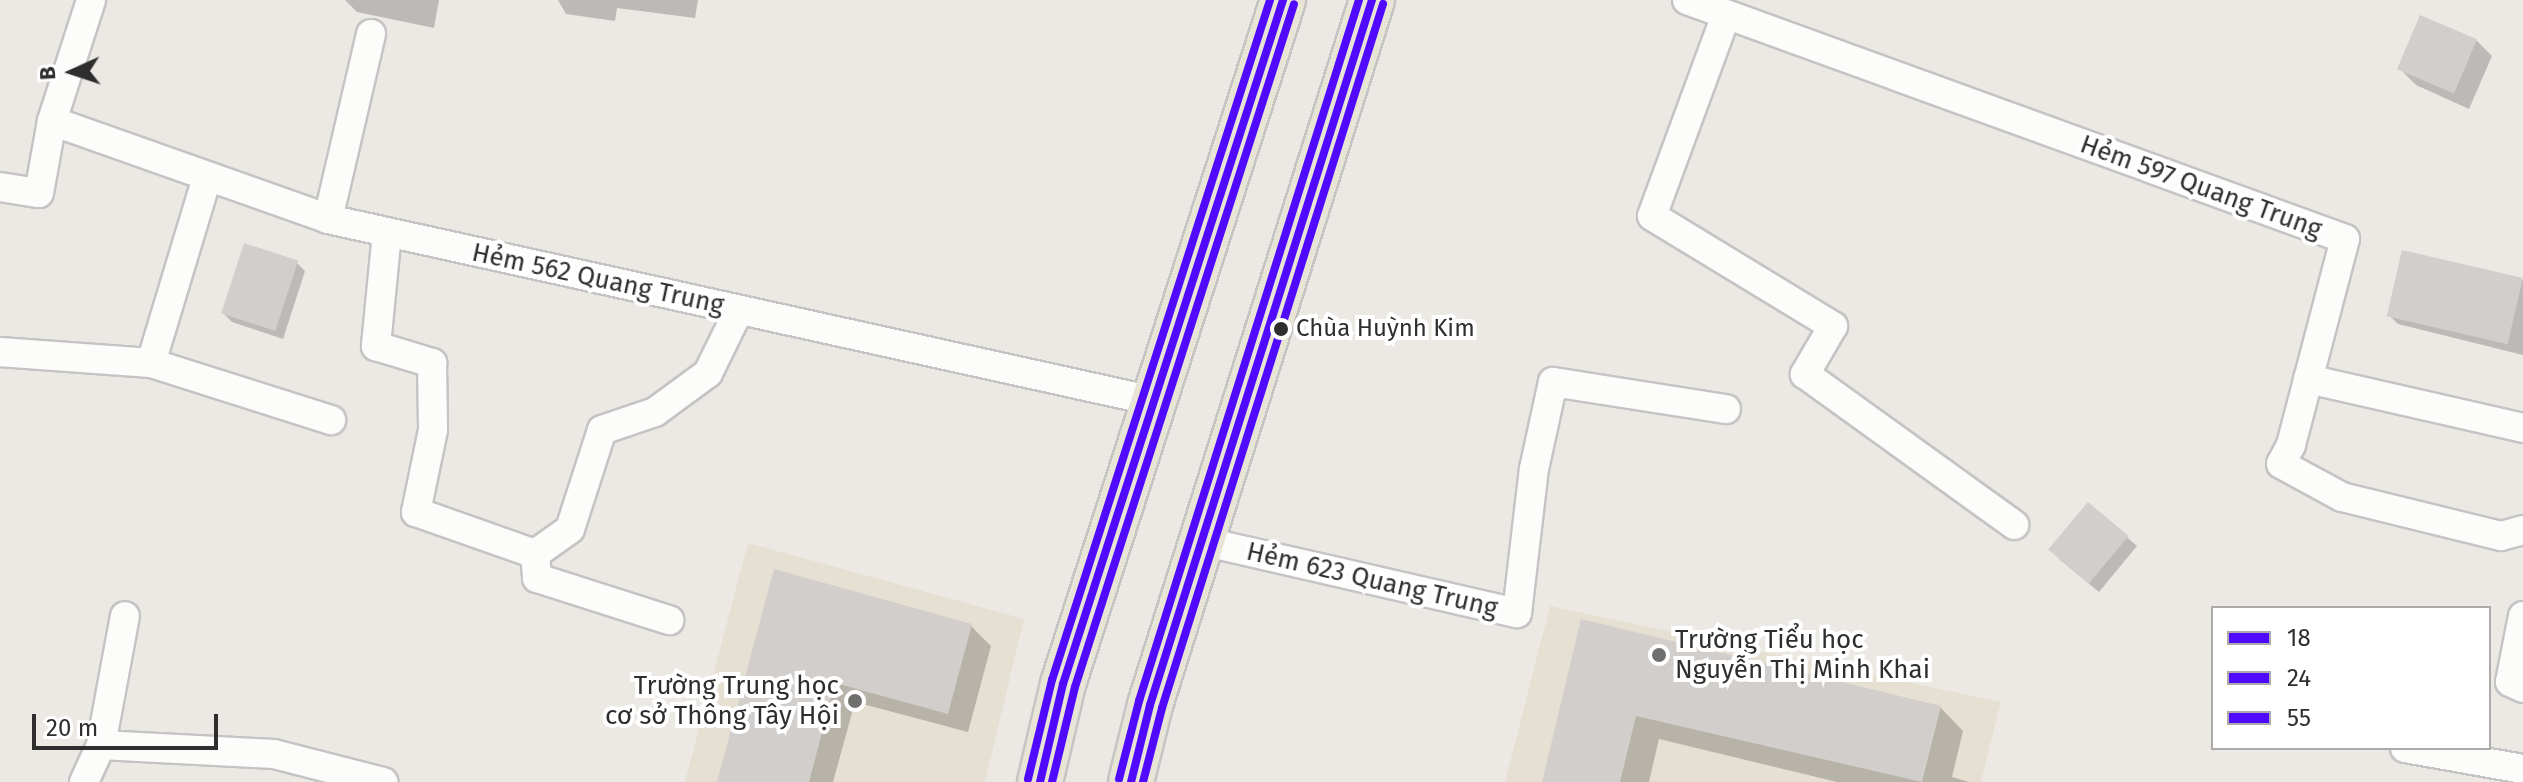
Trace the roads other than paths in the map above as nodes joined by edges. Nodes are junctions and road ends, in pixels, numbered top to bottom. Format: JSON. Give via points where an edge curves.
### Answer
{"nodes":[{"id":1,"x":91,"y":0,"type":"edge"},
{"id":2,"x":1283,"y":0,"type":"edge"},
{"id":3,"x":1372,"y":0,"type":"edge"},
{"id":4,"x":1687,"y":0,"type":"edge"},
{"id":5,"x":1726,"y":15,"type":"junction"},
{"id":6,"x":371,"y":34,"type":"dead end"},
{"id":7,"x":52,"y":121,"type":"junction"},
{"id":8,"x":207,"y":178,"type":"junction"},
{"id":9,"x":0,"y":187,"type":"edge"},
{"id":10,"x":328,"y":219,"type":"junction"},
{"id":11,"x":387,"y":233,"type":"junction"},
{"id":12,"x":739,"y":310,"type":"junction"},
{"id":13,"x":0,"y":352,"type":"edge"},
{"id":14,"x":151,"y":363,"type":"junction"},
{"id":15,"x":2308,"y":379,"type":"junction"},
{"id":16,"x":1154,"y":401,"type":"junction"},
{"id":17,"x":1726,"y":409,"type":"dead end"},
{"id":18,"x":331,"y":420,"type":"dead end"},
{"id":19,"x":2523,"y":428,"type":"edge"},
{"id":20,"x":2014,"y":525,"type":"dead end"},
{"id":21,"x":2523,"y":530,"type":"edge"},
{"id":22,"x":1202,"y":541,"type":"junction"},
{"id":23,"x":535,"y":554,"type":"junction"},
{"id":24,"x":125,"y":616,"type":"dead end"},
{"id":25,"x":2523,"y":616,"type":"edge"},
{"id":26,"x":669,"y":620,"type":"dead end"},
{"id":27,"x":2523,"y":688,"type":"edge"},
{"id":28,"x":101,"y":745,"type":"junction"},
{"id":29,"x":2416,"y":750,"type":"edge"},
{"id":30,"x":2523,"y":769,"type":"edge"},
{"id":31,"x":84,"y":782,"type":"edge"},
{"id":32,"x":383,"y":782,"type":"edge"},
{"id":33,"x":1040,"y":782,"type":"edge"},
{"id":34,"x":1131,"y":782,"type":"edge"}],
"edges":[{"from":1,"to":7,"type":"lane"},
{"from":2,"to":16,"type":"main road"},
{"from":3,"to":22,"type":"main road"},
{"from":4,"to":5,"type":"lane","name":"Hẻm 597 Quang Trung"},
{"from":5,"to":15,"type":"lane","name":"Hẻm 597 Quang Trung","via":[[2345,239]]},
{"from":5,"to":20,"type":"lane","via":[[1652,216],[1833,326],[1805,374]]},
{"from":6,"to":10,"type":"lane"},
{"from":7,"to":8,"type":"lane","name":"Hẻm 562 Quang Trung"},
{"from":7,"to":9,"type":"lane","via":[[39,193]]},
{"from":8,"to":10,"type":"lane","name":"Hẻm 562 Quang Trung"},
{"from":8,"to":14,"type":"lane"},
{"from":10,"to":11,"type":"lane","name":"Hẻm 562 Quang Trung"},
{"from":11,"to":12,"type":"lane","name":"Hẻm 562 Quang Trung"},
{"from":11,"to":23,"type":"lane","via":[[376,346],[432,363],[433,430],[416,512]]},
{"from":12,"to":16,"type":"lane","name":"Hẻm 562 Quang Trung"},
{"from":12,"to":23,"type":"lane","via":[[708,373],[655,412],[602,430],[570,529]]},
{"from":13,"to":14,"type":"lane"},
{"from":14,"to":18,"type":"lane"},
{"from":15,"to":19,"type":"lane"},
{"from":15,"to":21,"type":"lane","name":"Hẻm 597 Quang Trung","via":[[2281,464],[2342,497],[2501,536]]},
{"from":16,"to":33,"type":"main road","via":[[1063,684]]},
{"from":17,"to":22,"type":"lane","name":"Hẻm 623 Quang Trung","via":[[1553,382],[1534,469],[1517,613]]},
{"from":22,"to":34,"type":"main road"},
{"from":23,"to":26,"type":"lane","via":[[537,578]]},
{"from":24,"to":28,"type":"lane"},
{"from":25,"to":27,"type":"lane","via":[[2510,682]]},
{"from":28,"to":31,"type":"lane"},
{"from":28,"to":32,"type":"lane","via":[[274,754]]},
{"from":29,"to":30,"type":"lane"}]}
